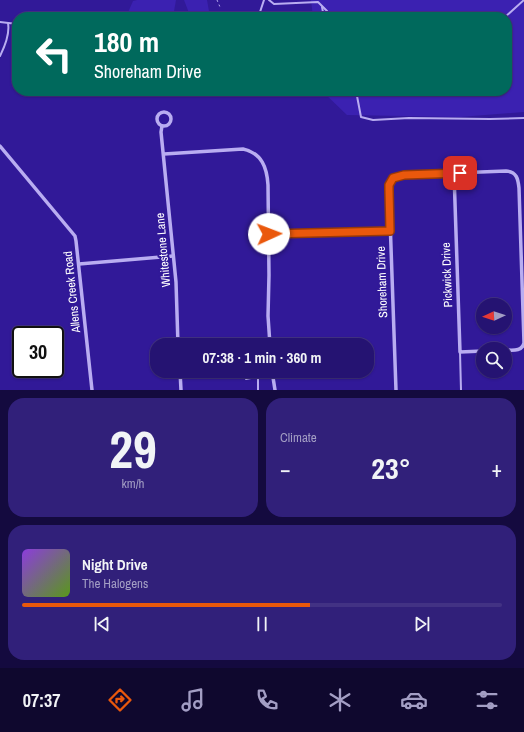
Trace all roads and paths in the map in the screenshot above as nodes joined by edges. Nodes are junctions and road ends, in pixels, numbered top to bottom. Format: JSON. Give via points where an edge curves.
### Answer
{"nodes":[{"id":1,"x":217,"y":0,"type":"edge"},
{"id":2,"x":264,"y":0,"type":"edge"},
{"id":3,"x":269,"y":0,"type":"edge"},
{"id":4,"x":524,"y":0,"type":"edge"},
{"id":5,"x":322,"y":6,"type":"junction"},
{"id":6,"x":220,"y":7,"type":"dead end"},
{"id":7,"x":260,"y":12,"type":"edge"},
{"id":8,"x":323,"y":12,"type":"edge"},
{"id":9,"x":328,"y":12,"type":"edge"},
{"id":10,"x":511,"y":12,"type":"edge"},
{"id":11,"x":0,"y":22,"type":"edge"},
{"id":12,"x":8,"y":23,"type":"junction"},
{"id":13,"x":12,"y":23,"type":"edge"},
{"id":14,"x":0,"y":54,"type":"edge"},
{"id":15,"x":357,"y":96,"type":"edge"},
{"id":16,"x":524,"y":118,"type":"edge"},
{"id":17,"x":162,"y":126,"type":"junction"},
{"id":18,"x":0,"y":146,"type":"edge"},
{"id":19,"x":164,"y":154,"type":"junction"},
{"id":20,"x":454,"y":173,"type":"junction"},
{"id":21,"x":390,"y":231,"type":"junction"},
{"id":22,"x":269,"y":234,"type":"junction"},
{"id":23,"x":173,"y":256,"type":"junction"},
{"id":24,"x":79,"y":264,"type":"junction"},
{"id":25,"x":178,"y":338,"type":"edge"},
{"id":26,"x":270,"y":338,"type":"edge"},
{"id":27,"x":512,"y":350,"type":"edge"},
{"id":28,"x":476,"y":351,"type":"edge"},
{"id":29,"x":460,"y":352,"type":"junction"},
{"id":30,"x":180,"y":378,"type":"edge"},
{"id":31,"x":252,"y":378,"type":"edge"},
{"id":32,"x":258,"y":378,"type":"edge"},
{"id":33,"x":273,"y":378,"type":"edge"},
{"id":34,"x":246,"y":379,"type":"dead end"},
{"id":35,"x":92,"y":390,"type":"edge"},
{"id":36,"x":181,"y":390,"type":"edge"},
{"id":37,"x":258,"y":390,"type":"edge"},
{"id":38,"x":275,"y":390,"type":"edge"},
{"id":39,"x":396,"y":390,"type":"edge"},
{"id":40,"x":461,"y":390,"type":"edge"}],
"edges":[{"from":1,"to":6,"type":"path"},
{"from":2,"to":7,"type":"lane"},
{"from":3,"to":5,"type":"lane","via":[[274,4],[318,2]]},
{"from":4,"to":10,"type":"lane"},
{"from":5,"to":8,"type":"lane"},
{"from":5,"to":9,"type":"lane"},
{"from":11,"to":12,"type":"lane"},
{"from":12,"to":13,"type":"lane"},
{"from":12,"to":14,"type":"lane","via":[[7,38]]},
{"from":15,"to":16,"type":"lane","via":[[361,118],[373,120]]},
{"from":17,"to":17,"type":"street","name":"Whitestone Lane","via":[[171,121],[169,114],[165,112],[160,113],[156,119]]},
{"from":17,"to":19,"type":"street","name":"Whitestone Lane"},
{"from":18,"to":24,"type":"street","name":"Allens Creek Road","via":[[75,236]]},
{"from":19,"to":22,"type":"street","via":[[237,149],[256,154],[263,161],[267,174]]},
{"from":19,"to":23,"type":"street","name":"Whitestone Lane"},
{"from":20,"to":21,"type":"street","name":"Shoreham Drive","via":[[404,175],[393,178],[389,185]]},
{"from":20,"to":27,"type":"street","name":"Shoreham Drive","via":[[506,171],[513,172],[517,178],[524,343],[520,349]]},
{"from":20,"to":29,"type":"street","name":"Pickwick Drive"},
{"from":21,"to":22,"type":"street"},
{"from":21,"to":39,"type":"street","name":"Shoreham Drive"},
{"from":22,"to":26,"type":"street"},
{"from":23,"to":24,"type":"street"},
{"from":23,"to":25,"type":"street","name":"Whitestone Lane"},
{"from":24,"to":35,"type":"street","name":"Allens Creek Road"},
{"from":28,"to":29,"type":"street"},
{"from":29,"to":40,"type":"lane"},
{"from":30,"to":36,"type":"street"},
{"from":31,"to":34,"type":"lane"},
{"from":32,"to":37,"type":"lane"},
{"from":33,"to":38,"type":"street"}]}
